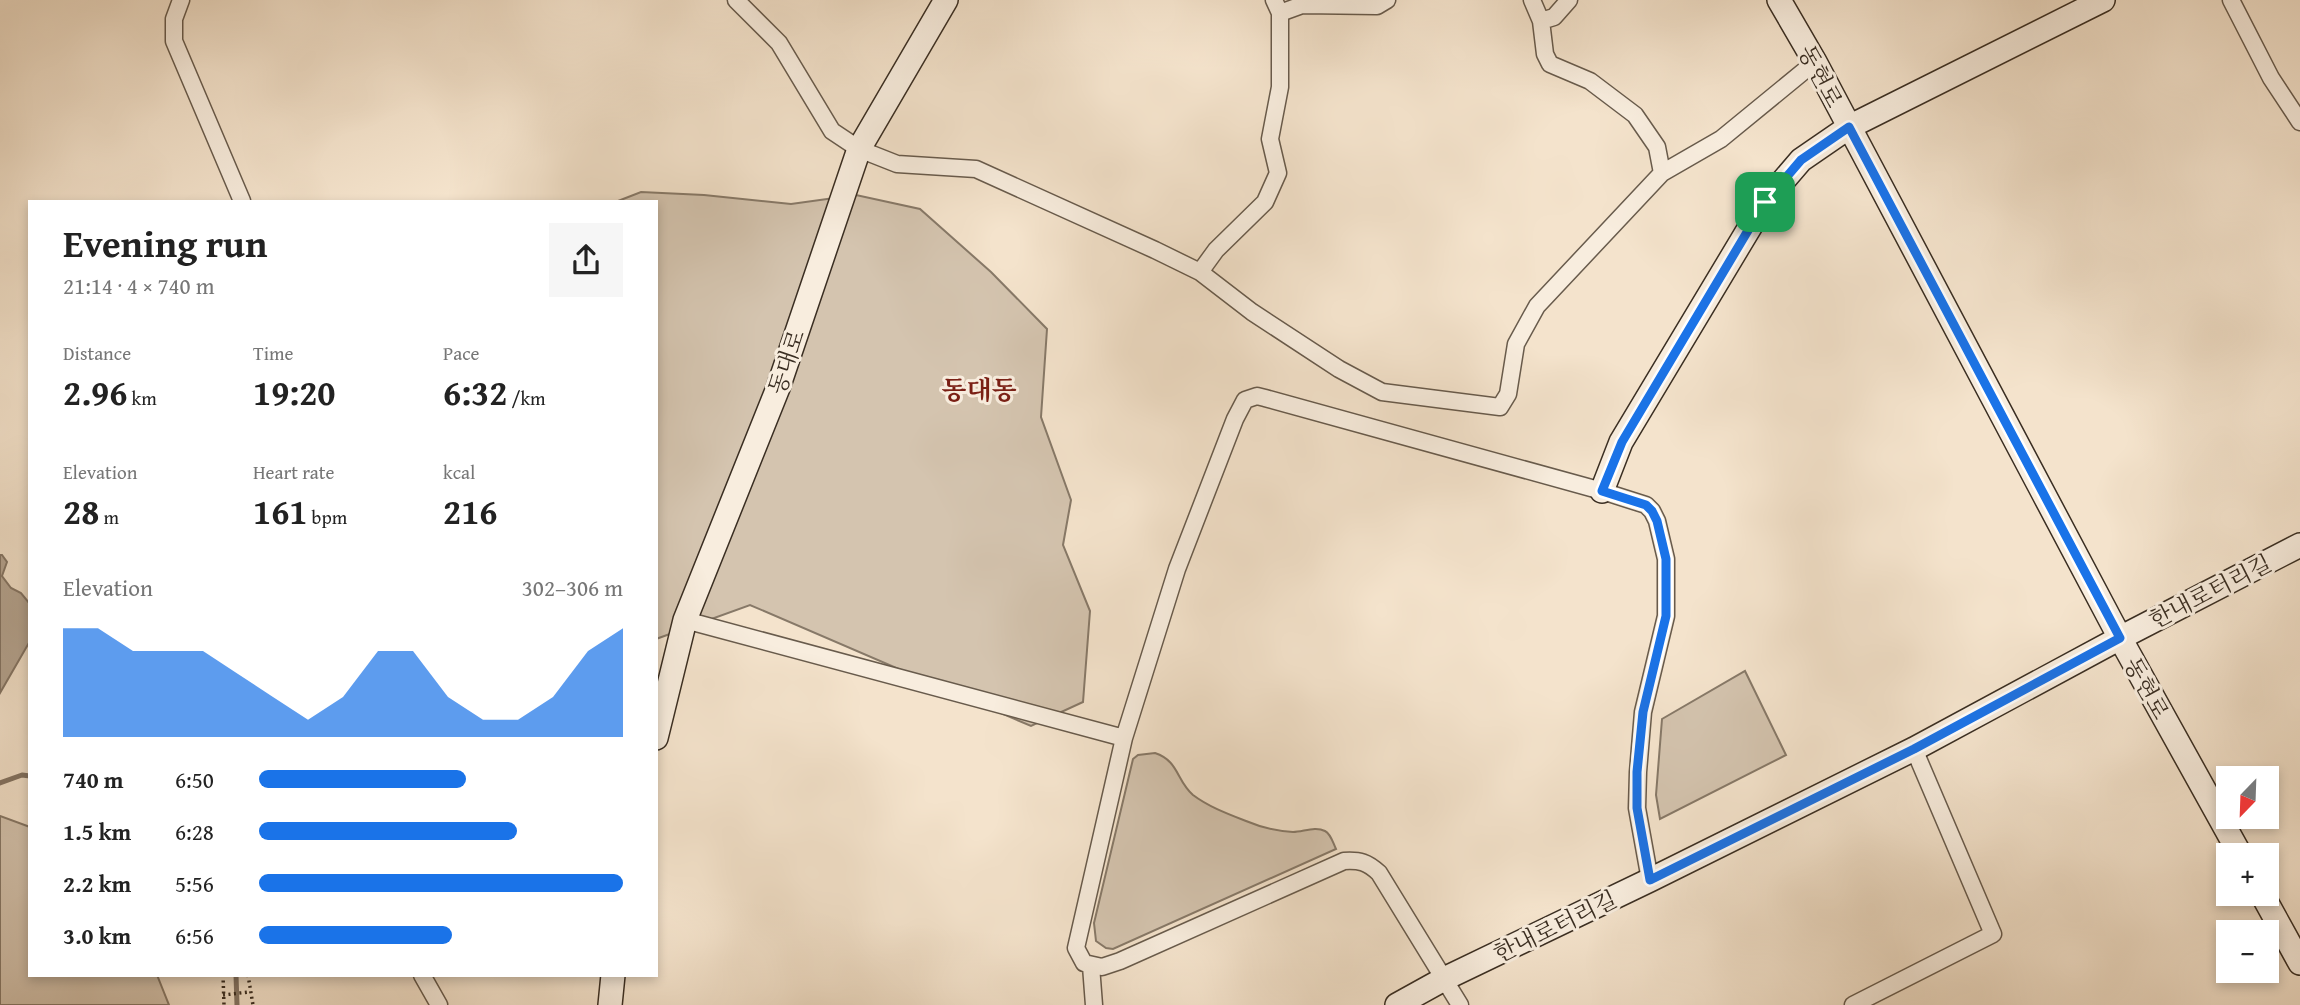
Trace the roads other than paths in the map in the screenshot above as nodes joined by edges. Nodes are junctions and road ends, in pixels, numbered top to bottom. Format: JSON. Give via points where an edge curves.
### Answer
{"nodes":[{"id":1,"x":181,"y":0,"type":"edge"},
{"id":2,"x":736,"y":0,"type":"edge"},
{"id":3,"x":946,"y":0,"type":"edge"},
{"id":4,"x":1387,"y":0,"type":"edge"},
{"id":5,"x":1531,"y":0,"type":"edge"},
{"id":6,"x":1569,"y":0,"type":"edge"},
{"id":7,"x":1779,"y":0,"type":"edge"},
{"id":8,"x":2103,"y":0,"type":"edge"},
{"id":9,"x":2231,"y":0,"type":"edge"},
{"id":10,"x":1277,"y":6,"type":"edge"},
{"id":11,"x":1541,"y":21,"type":"junction"},
{"id":12,"x":1815,"y":62,"type":"junction"},
{"id":13,"x":2300,"y":122,"type":"edge"},
{"id":14,"x":1849,"y":127,"type":"junction"},
{"id":15,"x":859,"y":149,"type":"junction"},
{"id":16,"x":1662,"y":173,"type":"junction"},
{"id":17,"x":242,"y":200,"type":"edge"},
{"id":18,"x":1200,"y":272,"type":"junction"},
{"id":19,"x":1602,"y":491,"type":"junction"},
{"id":20,"x":2300,"y":545,"type":"edge"},
{"id":21,"x":685,"y":620,"type":"junction"},
{"id":22,"x":2120,"y":638,"type":"junction"},
{"id":23,"x":658,"y":730,"type":"edge"},
{"id":24,"x":1124,"y":738,"type":"junction"},
{"id":25,"x":1914,"y":749,"type":"junction"},
{"id":26,"x":2234,"y":843,"type":"edge"},
{"id":27,"x":1650,"y":880,"type":"junction"},
{"id":28,"x":2269,"y":906,"type":"edge"},
{"id":29,"x":2300,"y":963,"type":"edge"},
{"id":30,"x":1091,"y":966,"type":"junction"},
{"id":31,"x":423,"y":977,"type":"edge"},
{"id":32,"x":613,"y":977,"type":"edge"},
{"id":33,"x":1444,"y":979,"type":"junction"},
{"id":34,"x":439,"y":1005,"type":"edge"},
{"id":35,"x":610,"y":1005,"type":"edge"},
{"id":36,"x":1094,"y":1005,"type":"edge"},
{"id":37,"x":1397,"y":1005,"type":"edge"},
{"id":38,"x":1460,"y":1005,"type":"edge"},
{"id":39,"x":1853,"y":1005,"type":"edge"}],
"edges":[{"from":1,"to":17,"type":"street","via":[[174,19],[174,41]]},
{"from":2,"to":15,"type":"street","via":[[779,43],[832,131]]},
{"from":3,"to":15,"type":"street","name":"동대로"},
{"from":4,"to":10,"type":"street","via":[[1377,6]]},
{"from":5,"to":11,"type":"street"},
{"from":6,"to":11,"type":"street","via":[[1554,17]]},
{"from":7,"to":12,"type":"street","name":"동현로"},
{"from":8,"to":14,"type":"street"},
{"from":9,"to":13,"type":"street","via":[[2271,78]]},
{"from":10,"to":18,"type":"street","via":[[1280,86],[1270,139],[1278,173],[1265,202]]},
{"from":11,"to":16,"type":"street","via":[[1550,64],[1590,81],[1635,115],[1657,147]]},
{"from":12,"to":14,"type":"street","name":"동현로"},
{"from":12,"to":16,"type":"street","via":[[1721,139]]},
{"from":14,"to":19,"type":"street","via":[[1801,160],[1765,202],[1622,442]]},
{"from":14,"to":22,"type":"street","name":"동현로"},
{"from":15,"to":18,"type":"street","via":[[897,164],[976,169]]},
{"from":15,"to":21,"type":"street","name":"동대로","via":[[778,388]]},
{"from":16,"to":18,"type":"street","via":[[1538,306],[1516,344],[1508,394],[1500,407],[1382,393],[1273,326]]},
{"from":19,"to":24,"type":"street","via":[[1257,396],[1245,400],[1177,569]]},
{"from":19,"to":27,"type":"street","via":[[1652,511],[1666,559],[1666,616],[1643,712],[1637,772],[1637,808]]},
{"from":20,"to":22,"type":"street","name":"한내로터리길"},
{"from":21,"to":23,"type":"street","name":"동대로"},
{"from":21,"to":24,"type":"street"},
{"from":22,"to":25,"type":"street","name":"한내로터리길"},
{"from":22,"to":26,"type":"street","name":"동현로"},
{"from":24,"to":30,"type":"street","via":[[1076,948]]},
{"from":25,"to":27,"type":"street","name":"한내로터리길"},
{"from":25,"to":39,"type":"street","via":[[1993,934]]},
{"from":27,"to":33,"type":"street","name":"한내로터리길"},
{"from":28,"to":29,"type":"street"},
{"from":30,"to":33,"type":"street","via":[[1120,961],[1343,861],[1358,860],[1378,873]]},
{"from":30,"to":36,"type":"street"},
{"from":31,"to":34,"type":"street"},
{"from":32,"to":35,"type":"street"},
{"from":33,"to":37,"type":"street","name":"한내로터리길"},
{"from":33,"to":38,"type":"street"}]}
